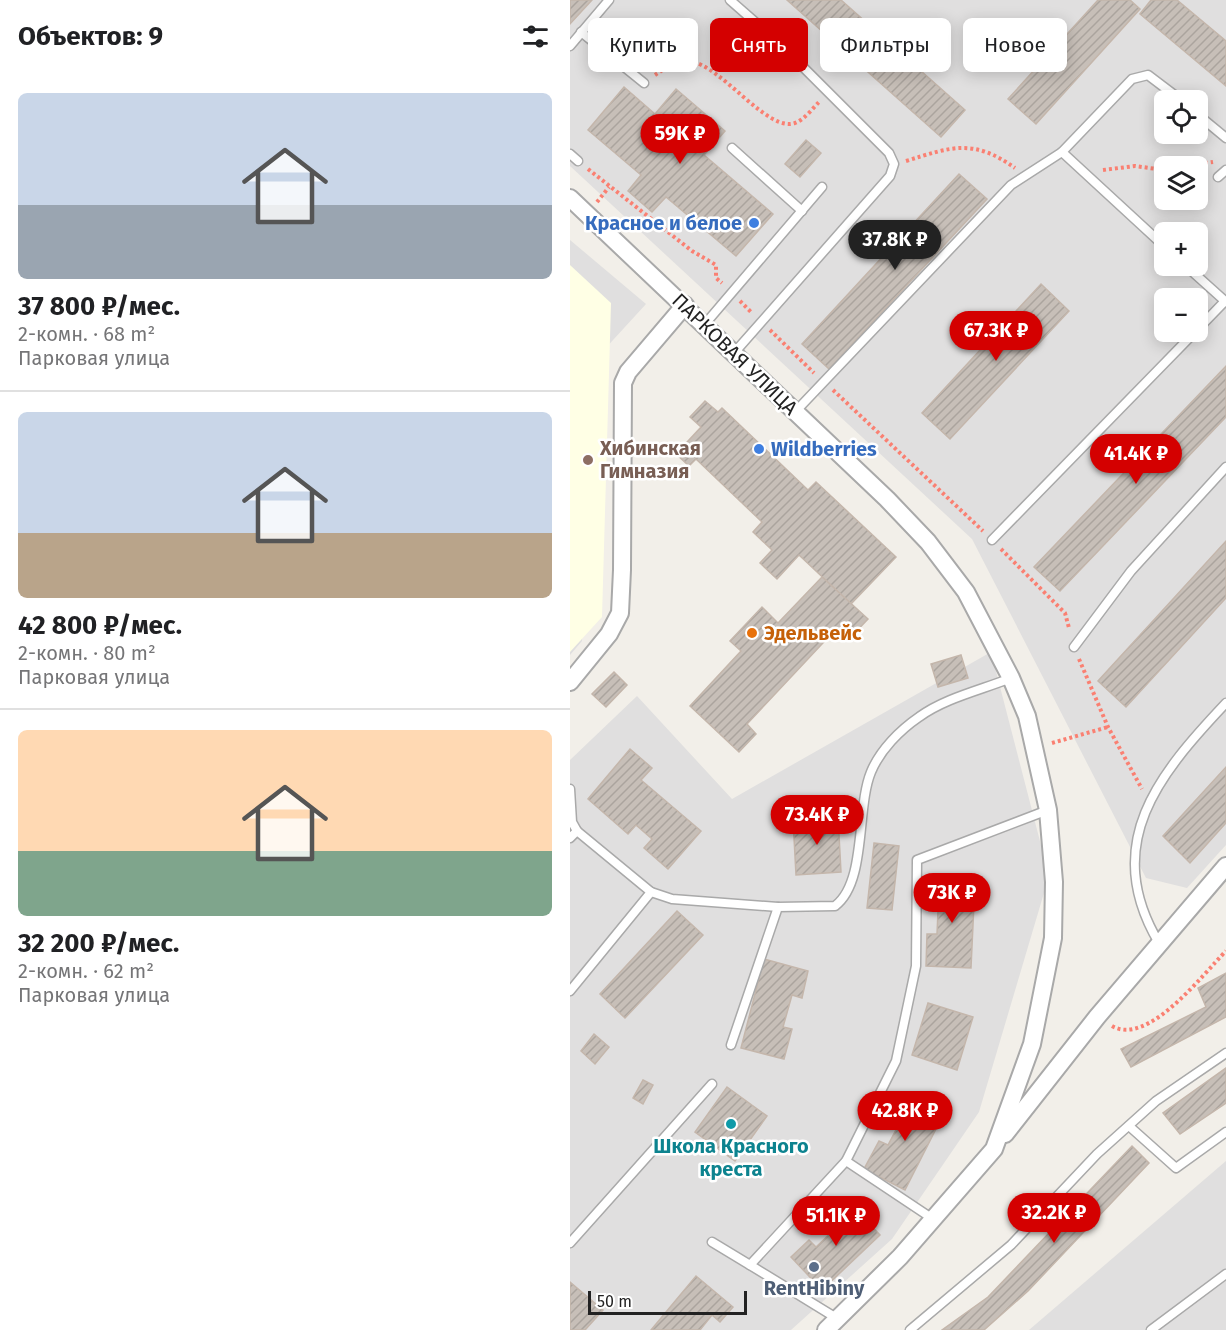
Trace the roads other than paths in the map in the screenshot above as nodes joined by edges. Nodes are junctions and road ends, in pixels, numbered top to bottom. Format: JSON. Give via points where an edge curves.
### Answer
{"nodes":[{"id":1,"x":609,"y":0,"type":"edge"},
{"id":2,"x":730,"y":0,"type":"edge"},
{"id":3,"x":581,"y":32,"type":"junction"},
{"id":4,"x":570,"y":46,"type":"edge"},
{"id":5,"x":644,"y":83,"type":"road end"},
{"id":6,"x":1168,"y":90,"type":"edge"},
{"id":7,"x":1208,"y":123,"type":"edge"},
{"id":8,"x":1226,"y":138,"type":"edge"},
{"id":9,"x":732,"y":148,"type":"dead end"},
{"id":10,"x":1062,"y":152,"type":"junction"},
{"id":11,"x":570,"y":154,"type":"edge"},
{"id":12,"x":578,"y":161,"type":"road end"},
{"id":13,"x":1226,"y":170,"type":"edge"},
{"id":14,"x":1218,"y":177,"type":"dead end"},
{"id":15,"x":822,"y":187,"type":"dead end"},
{"id":16,"x":570,"y":198,"type":"edge"},
{"id":17,"x":802,"y":211,"type":"junction"},
{"id":18,"x":1154,"y":237,"type":"edge"},
{"id":19,"x":1197,"y":276,"type":"edge"},
{"id":20,"x":1225,"y":302,"type":"edge"},
{"id":21,"x":685,"y":305,"type":"junction"},
{"id":22,"x":1208,"y":319,"type":"edge"},
{"id":23,"x":705,"y":324,"type":"junction"},
{"id":24,"x":1185,"y":342,"type":"edge"},
{"id":25,"x":734,"y":353,"type":"junction"},
{"id":26,"x":795,"y":412,"type":"junction"},
{"id":27,"x":1226,"y":467,"type":"edge"},
{"id":28,"x":992,"y":540,"type":"road end"},
{"id":29,"x":1074,"y":647,"type":"road end"},
{"id":30,"x":1011,"y":678,"type":"junction"},
{"id":31,"x":570,"y":682,"type":"edge"},
{"id":32,"x":1226,"y":703,"type":"edge"},
{"id":33,"x":570,"y":789,"type":"edge"},
{"id":34,"x":1048,"y":810,"type":"junction"},
{"id":35,"x":577,"y":831,"type":"junction"},
{"id":36,"x":570,"y":838,"type":"edge"},
{"id":37,"x":1226,"y":866,"type":"edge"},
{"id":38,"x":651,"y":892,"type":"junction"},
{"id":39,"x":778,"y":907,"type":"junction"},
{"id":40,"x":1160,"y":943,"type":"junction"},
{"id":41,"x":570,"y":991,"type":"edge"},
{"id":42,"x":731,"y":1045,"type":"dead end"},
{"id":43,"x":1226,"y":1053,"type":"edge"},
{"id":44,"x":712,"y":1084,"type":"dead end"},
{"id":45,"x":1129,"y":1126,"type":"junction"},
{"id":46,"x":1226,"y":1132,"type":"edge"},
{"id":47,"x":994,"y":1149,"type":"junction"},
{"id":48,"x":846,"y":1161,"type":"junction"},
{"id":49,"x":933,"y":1219,"type":"junction"},
{"id":50,"x":712,"y":1242,"type":"dead end"},
{"id":51,"x":570,"y":1243,"type":"edge"},
{"id":52,"x":750,"y":1265,"type":"junction"},
{"id":53,"x":1226,"y":1274,"type":"edge"},
{"id":54,"x":832,"y":1324,"type":"edge"},
{"id":55,"x":910,"y":1330,"type":"edge"},
{"id":56,"x":1151,"y":1330,"type":"edge"}],
"edges":[{"from":1,"to":3,"type":"lane"},
{"from":2,"to":25,"type":"lane","via":[[780,44],[889,153],[894,164],[890,176]]},
{"from":3,"to":4,"type":"lane"},
{"from":3,"to":5,"type":"lane"},
{"from":6,"to":10,"type":"lane","via":[[1148,75],[1137,76]]},
{"from":7,"to":8,"type":"lane"},
{"from":9,"to":17,"type":"lane"},
{"from":10,"to":18,"type":"lane"},
{"from":10,"to":26,"type":"lane","via":[[1011,185]]},
{"from":11,"to":12,"type":"lane"},
{"from":13,"to":14,"type":"lane"},
{"from":15,"to":17,"type":"lane"},
{"from":16,"to":21,"type":"street","name":"ПАРКОВАЯ УЛИЦА"},
{"from":17,"to":23,"type":"lane"},
{"from":19,"to":20,"type":"lane"},
{"from":20,"to":22,"type":"lane"},
{"from":21,"to":23,"type":"street","name":"ПАРКОВАЯ УЛИЦА"},
{"from":21,"to":31,"type":"street","via":[[623,383],[620,613],[609,634]]},
{"from":23,"to":25,"type":"street","name":"ПАРКОВАЯ УЛИЦА"},
{"from":24,"to":28,"type":"lane"},
{"from":25,"to":26,"type":"street","name":"ПАРКОВАЯ УЛИЦА"},
{"from":26,"to":30,"type":"street","name":"ПАРКОВАЯ УЛИЦА","via":[[928,542],[966,592]]},
{"from":27,"to":29,"type":"lane","via":[[1131,571]]},
{"from":30,"to":34,"type":"street","name":"ПАРКОВАЯ УЛИЦА","via":[[1027,716]]},
{"from":30,"to":39,"type":"lane","via":[[919,717],[881,754],[865,792],[852,882],[842,900],[826,907]]},
{"from":32,"to":40,"type":"lane","via":[[1169,769],[1149,800],[1137,836],[1135,864],[1143,910]]},
{"from":33,"to":35,"type":"lane","via":[[572,822]]},
{"from":34,"to":47,"type":"street","name":"ПАРКОВАЯ УЛИЦА","via":[[1054,882],[1053,938],[1032,1044]]},
{"from":34,"to":48,"type":"lane","via":[[917,860],[916,966],[896,1061]]},
{"from":35,"to":36,"type":"lane"},
{"from":35,"to":38,"type":"lane"},
{"from":37,"to":40,"type":"street"},
{"from":38,"to":39,"type":"lane","via":[[672,899]]},
{"from":38,"to":41,"type":"lane"},
{"from":39,"to":42,"type":"lane"},
{"from":40,"to":47,"type":"street","via":[[1030,1099]]},
{"from":43,"to":45,"type":"lane","via":[[1156,1101]]},
{"from":44,"to":51,"type":"lane"},
{"from":45,"to":46,"type":"lane","via":[[1176,1168]]},
{"from":45,"to":55,"type":"lane","via":[[1097,1154],[1011,1245]]},
{"from":47,"to":49,"type":"street","name":"ПАРКОВАЯ УЛИЦА"},
{"from":48,"to":49,"type":"lane"},
{"from":48,"to":52,"type":"lane"},
{"from":49,"to":54,"type":"street","name":"ПАРКОВАЯ УЛИЦА"},
{"from":50,"to":52,"type":"lane"},
{"from":52,"to":54,"type":"lane"},
{"from":53,"to":56,"type":"lane"}]}
